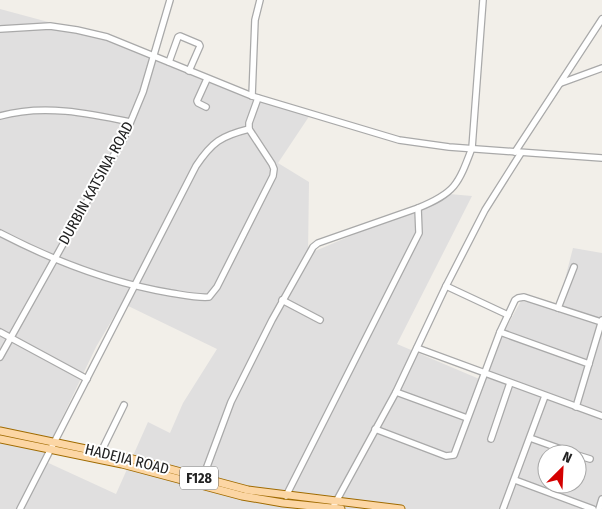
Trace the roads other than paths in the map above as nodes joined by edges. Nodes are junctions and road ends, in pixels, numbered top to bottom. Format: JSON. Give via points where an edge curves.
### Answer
{"nodes":[{"id":1,"x":170,"y":0,"type":"edge"},
{"id":2,"x":260,"y":0,"type":"edge"},
{"id":3,"x":483,"y":0,"type":"edge"},
{"id":4,"x":602,"y":19,"type":"edge"},
{"id":5,"x":0,"y":29,"type":"edge"},
{"id":6,"x":154,"y":56,"type":"junction"},
{"id":7,"x":169,"y":62,"type":"junction"},
{"id":8,"x":602,"y":68,"type":"edge"},
{"id":9,"x":189,"y":71,"type":"junction"},
{"id":10,"x":206,"y":78,"type":"junction"},
{"id":11,"x":561,"y":83,"type":"junction"},
{"id":12,"x":255,"y":97,"type":"junction"},
{"id":13,"x":206,"y":107,"type":"dead end"},
{"id":14,"x":0,"y":116,"type":"edge"},
{"id":15,"x":130,"y":122,"type":"junction"},
{"id":16,"x":249,"y":129,"type":"junction"},
{"id":17,"x":472,"y":148,"type":"junction"},
{"id":18,"x":518,"y":153,"type":"junction"},
{"id":19,"x":602,"y":158,"type":"edge"},
{"id":20,"x":418,"y":208,"type":"junction"},
{"id":21,"x":0,"y":233,"type":"edge"},
{"id":22,"x":55,"y":259,"type":"junction"},
{"id":23,"x":574,"y":267,"type":"dead end"},
{"id":24,"x":133,"y":286,"type":"junction"},
{"id":25,"x":446,"y":286,"type":"junction"},
{"id":26,"x":282,"y":300,"type":"junction"},
{"id":27,"x":558,"y":308,"type":"junction"},
{"id":28,"x":508,"y":315,"type":"junction"},
{"id":29,"x":320,"y":320,"type":"dead end"},
{"id":30,"x":602,"y":321,"type":"edge"},
{"id":31,"x":0,"y":332,"type":"edge"},
{"id":32,"x":500,"y":332,"type":"junction"},
{"id":33,"x":11,"y":338,"type":"junction"},
{"id":34,"x":417,"y":348,"type":"junction"},
{"id":35,"x":0,"y":357,"type":"edge"},
{"id":36,"x":589,"y":364,"type":"junction"},
{"id":37,"x":484,"y":373,"type":"junction"},
{"id":38,"x":86,"y":379,"type":"junction"},
{"id":39,"x":510,"y":383,"type":"junction"},
{"id":40,"x":396,"y":392,"type":"junction"},
{"id":41,"x":545,"y":396,"type":"junction"},
{"id":42,"x":124,"y":405,"type":"dead end"},
{"id":43,"x":602,"y":406,"type":"edge"},
{"id":44,"x":576,"y":407,"type":"junction"},
{"id":45,"x":601,"y":415,"type":"edge"},
{"id":46,"x":467,"y":418,"type":"junction"},
{"id":47,"x":375,"y":429,"type":"junction"},
{"id":48,"x":0,"y":431,"type":"edge"},
{"id":49,"x":530,"y":438,"type":"junction"},
{"id":50,"x":0,"y":439,"type":"edge"},
{"id":51,"x":491,"y":439,"type":"dead end"},
{"id":52,"x":55,"y":442,"type":"junction"},
{"id":53,"x":547,"y":444,"type":"edge"},
{"id":54,"x":51,"y":449,"type":"junction"},
{"id":55,"x":101,"y":452,"type":"junction"},
{"id":56,"x":587,"y":458,"type":"edge"},
{"id":57,"x":590,"y":459,"type":"dead end"},
{"id":58,"x":515,"y":480,"type":"junction"},
{"id":59,"x":202,"y":482,"type":"junction"},
{"id":60,"x":602,"y":499,"type":"edge"},
{"id":61,"x":283,"y":503,"type":"edge"},
{"id":62,"x":333,"y":506,"type":"edge"},
{"id":63,"x":22,"y":508,"type":"edge"},
{"id":64,"x":342,"y":509,"type":"edge"},
{"id":65,"x":401,"y":509,"type":"edge"},
{"id":66,"x":503,"y":509,"type":"edge"},
{"id":67,"x":593,"y":509,"type":"edge"},
{"id":68,"x":599,"y":509,"type":"edge"}],
"edges":[{"from":1,"to":6,"type":"street","name":"DURBIN KATSINA ROAD"},
{"from":2,"to":12,"type":"street","via":[[255,20]]},
{"from":3,"to":17,"type":"street"},
{"from":4,"to":11,"type":"street"},
{"from":5,"to":6,"type":"street","via":[[50,26],[77,30],[107,36]]},
{"from":6,"to":7,"type":"street"},
{"from":6,"to":15,"type":"street","name":"DURBIN KATSINA ROAD"},
{"from":7,"to":9,"type":"street"},
{"from":7,"to":9,"type":"street","via":[[178,37],[199,44]]},
{"from":8,"to":11,"type":"street"},
{"from":9,"to":10,"type":"street"},
{"from":10,"to":12,"type":"street"},
{"from":10,"to":13,"type":"street","via":[[197,101]]},
{"from":11,"to":18,"type":"street"},
{"from":12,"to":16,"type":"street"},
{"from":12,"to":17,"type":"street","via":[[399,140]]},
{"from":14,"to":15,"type":"street","via":[[50,110]]},
{"from":15,"to":22,"type":"street","name":"DURBIN KATSINA ROAD"},
{"from":16,"to":24,"type":"street","via":[[219,139],[203,155]]},
{"from":16,"to":24,"type":"street","via":[[272,164],[273,176],[213,294],[195,297]]},
{"from":17,"to":18,"type":"street"},
{"from":17,"to":20,"type":"street","via":[[450,192]]},
{"from":18,"to":19,"type":"street"},
{"from":18,"to":25,"type":"street"},
{"from":20,"to":26,"type":"street","via":[[318,243],[309,252]]},
{"from":20,"to":61,"type":"street","via":[[419,233]]},
{"from":21,"to":22,"type":"street"},
{"from":22,"to":24,"type":"street"},
{"from":22,"to":33,"type":"street","name":"DURBIN KATSINA ROAD"},
{"from":23,"to":27,"type":"street"},
{"from":24,"to":38,"type":"street"},
{"from":25,"to":28,"type":"street"},
{"from":25,"to":34,"type":"street"},
{"from":26,"to":29,"type":"street"},
{"from":26,"to":59,"type":"street","via":[[231,402]]},
{"from":27,"to":28,"type":"street","via":[[524,297],[515,300]]},
{"from":27,"to":30,"type":"street"},
{"from":28,"to":32,"type":"street"},
{"from":30,"to":36,"type":"street"},
{"from":31,"to":33,"type":"street"},
{"from":32,"to":36,"type":"street"},
{"from":32,"to":37,"type":"street"},
{"from":33,"to":35,"type":"street","name":"DURBIN KATSINA ROAD"},
{"from":33,"to":38,"type":"street"},
{"from":34,"to":37,"type":"street"},
{"from":34,"to":40,"type":"street"},
{"from":36,"to":44,"type":"street"},
{"from":37,"to":39,"type":"street"},
{"from":37,"to":46,"type":"street"},
{"from":38,"to":52,"type":"street"},
{"from":39,"to":41,"type":"street"},
{"from":39,"to":51,"type":"street"},
{"from":40,"to":46,"type":"street"},
{"from":40,"to":47,"type":"street"},
{"from":41,"to":44,"type":"street"},
{"from":41,"to":49,"type":"street"},
{"from":42,"to":55,"type":"street"},
{"from":43,"to":45,"type":"street"},
{"from":44,"to":45,"type":"street"},
{"from":46,"to":47,"type":"street","via":[[454,455],[450,457]]},
{"from":47,"to":62,"type":"street"},
{"from":48,"to":52,"type":"main road","name":"HADEJIA ROAD","number":"F128"},
{"from":49,"to":53,"type":"street"},
{"from":49,"to":58,"type":"street"},
{"from":50,"to":54,"type":"main road","name":"HADEJIA ROAD","number":"F128"},
{"from":52,"to":54,"type":"street"},
{"from":52,"to":55,"type":"main road","name":"HADEJIA ROAD","number":"F128"},
{"from":54,"to":59,"type":"main road","name":"HADEJIA ROAD","number":"F128"},
{"from":54,"to":63,"type":"street"},
{"from":55,"to":59,"type":"main road","name":"HADEJIA ROAD","number":"F128"},
{"from":56,"to":57,"type":"street"},
{"from":58,"to":66,"type":"street"},
{"from":58,"to":67,"type":"street"},
{"from":59,"to":61,"type":"main road","name":"HADEJIA ROAD","number":"F128","via":[[257,499]]},
{"from":60,"to":68,"type":"street"},
{"from":61,"to":62,"type":"main road","name":"HADEJIA ROAD","number":"F128"},
{"from":62,"to":64,"type":"main road","name":"HADEJIA ROAD","number":"F128"},
{"from":62,"to":65,"type":"main road","name":"HADEJIA ROAD","number":"F128"}]}
